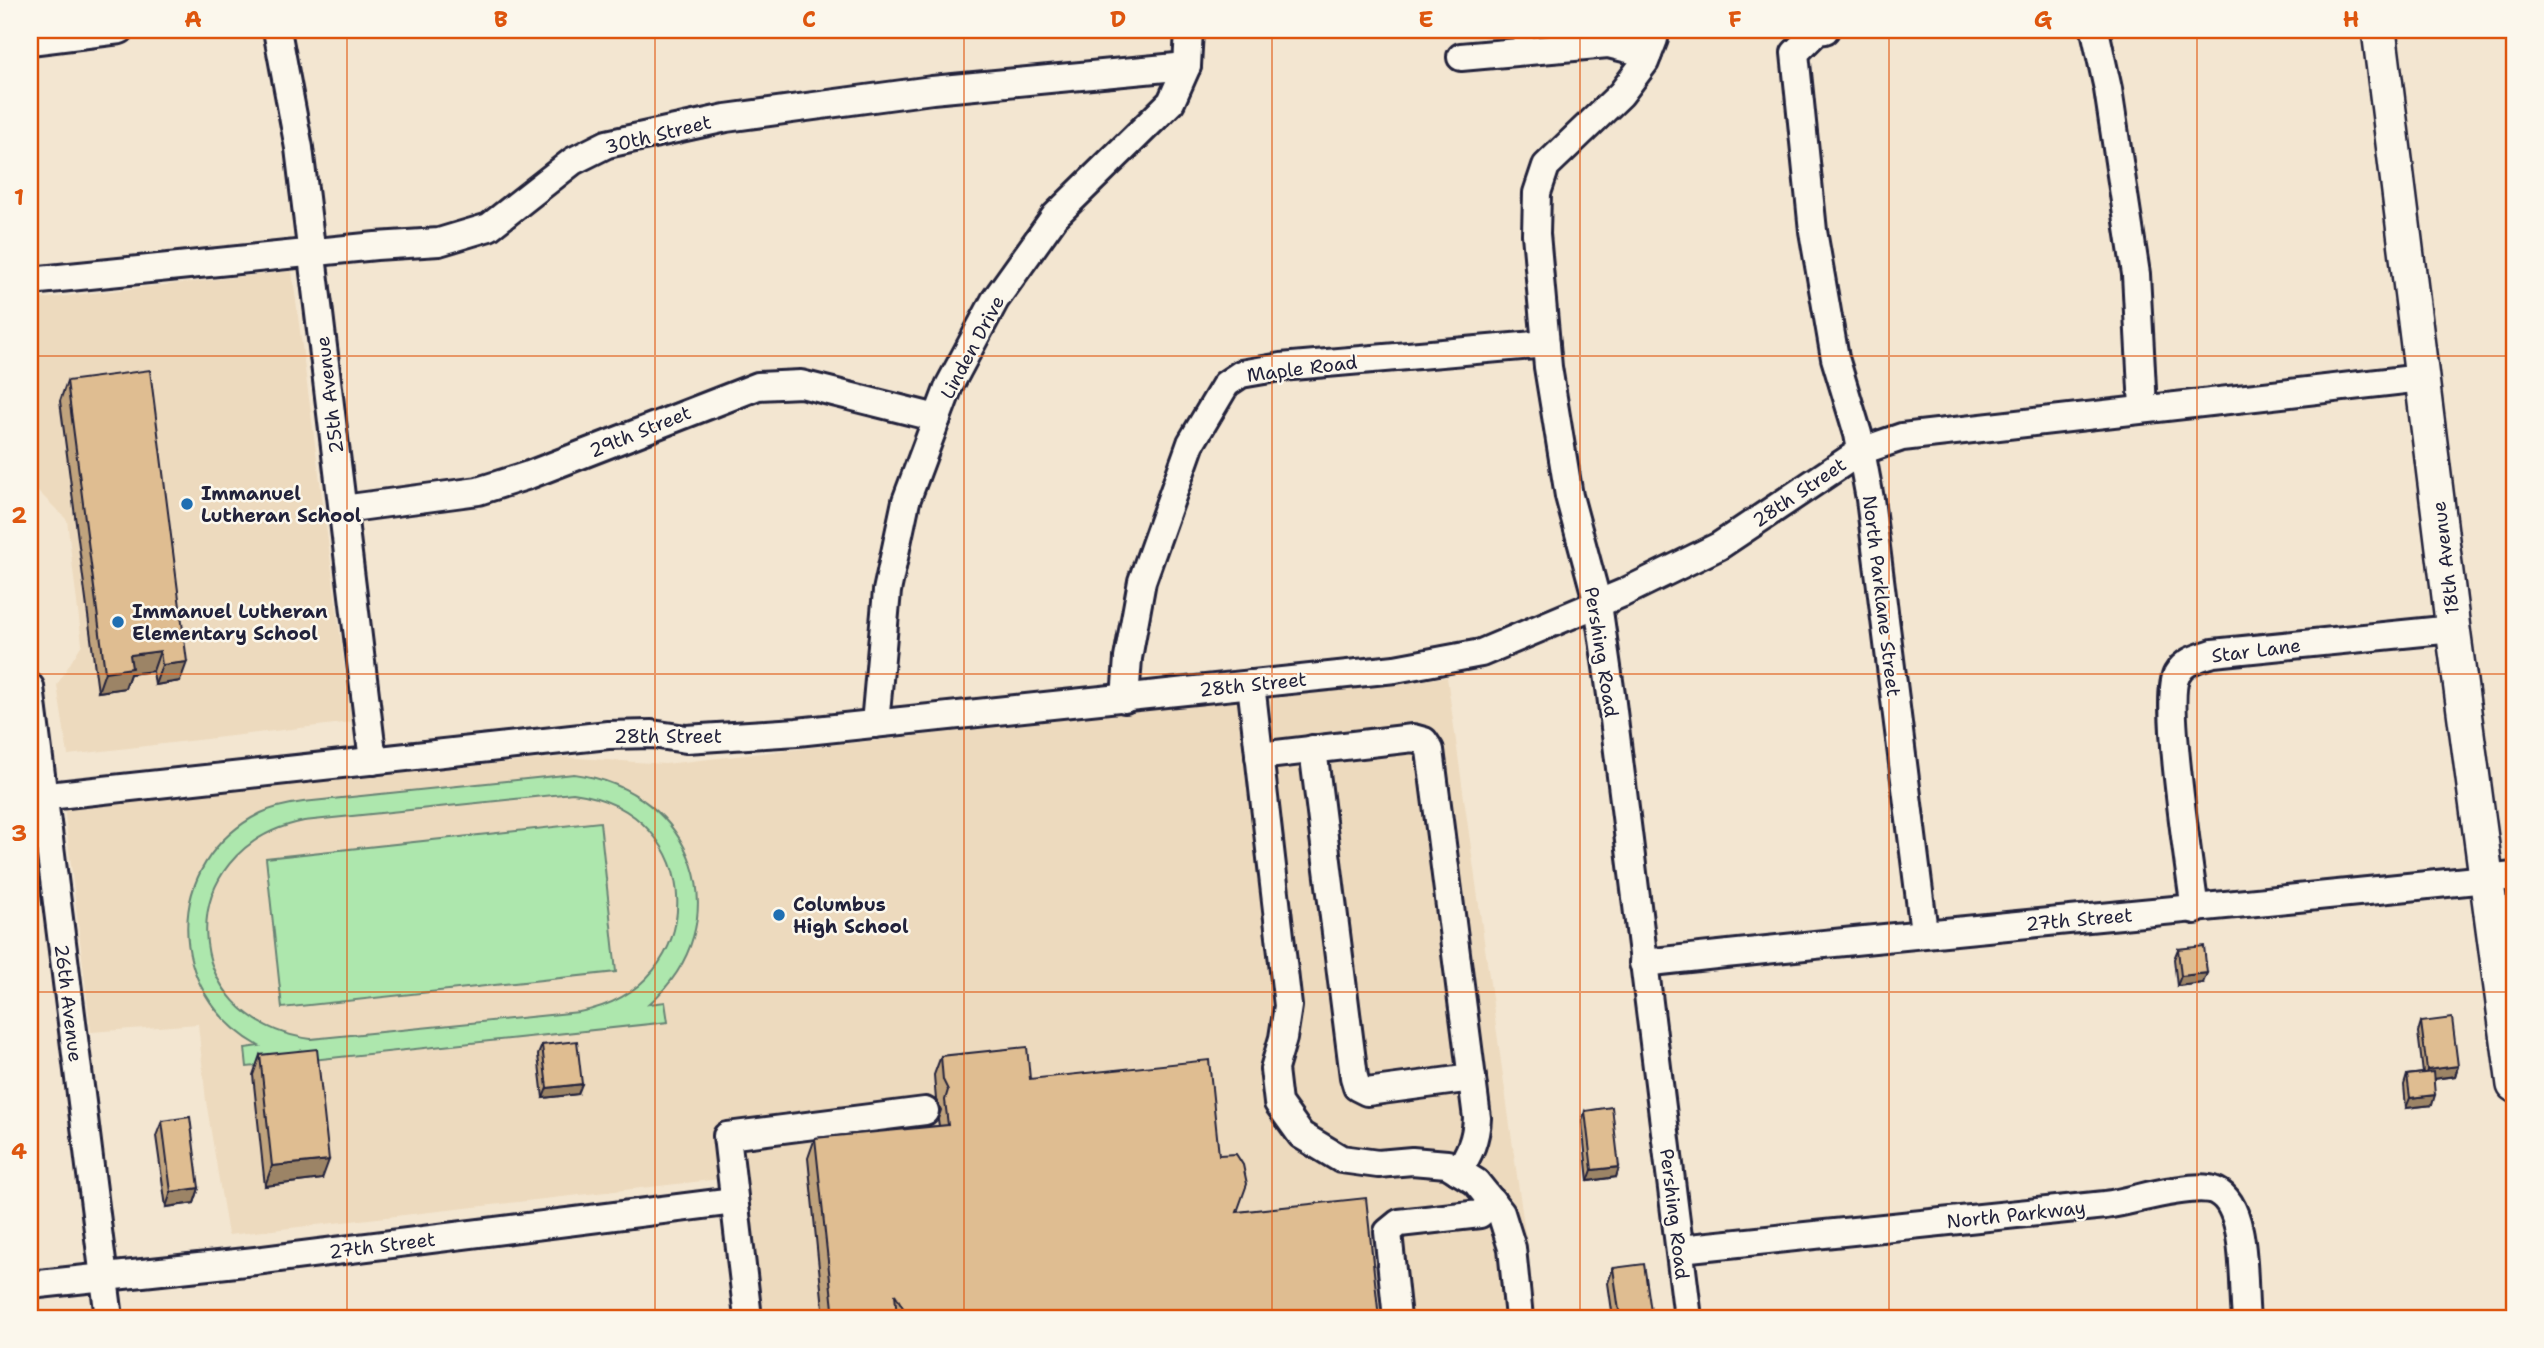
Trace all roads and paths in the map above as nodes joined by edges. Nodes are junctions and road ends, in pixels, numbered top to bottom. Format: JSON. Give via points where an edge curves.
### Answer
{"nodes":[{"id":1,"x":120,"y":30,"type":"edge"},
{"id":2,"x":277,"y":30,"type":"edge"},
{"id":3,"x":1189,"y":30,"type":"edge"},
{"id":4,"x":1825,"y":30,"type":"edge"},
{"id":5,"x":2095,"y":30,"type":"edge"},
{"id":6,"x":2379,"y":30,"type":"edge"},
{"id":7,"x":30,"y":41,"type":"edge"},
{"id":8,"x":1651,"y":42,"type":"edge"},
{"id":9,"x":1461,"y":57,"type":"dead end"},
{"id":10,"x":1187,"y":66,"type":"junction"},
{"id":11,"x":311,"y":253,"type":"junction"},
{"id":12,"x":30,"y":281,"type":"edge"},
{"id":13,"x":1546,"y":344,"type":"junction"},
{"id":14,"x":2423,"y":377,"type":"junction"},
{"id":15,"x":2143,"y":408,"type":"junction"},
{"id":16,"x":937,"y":418,"type":"junction"},
{"id":17,"x":1861,"y":451,"type":"junction"},
{"id":18,"x":343,"y":509,"type":"junction"},
{"id":19,"x":1598,"y":604,"type":"junction"},
{"id":20,"x":2453,"y":629,"type":"junction"},
{"id":21,"x":1251,"y":684,"type":"junction"},
{"id":22,"x":30,"y":687,"type":"edge"},
{"id":23,"x":1125,"y":699,"type":"junction"},
{"id":24,"x":875,"y":724,"type":"junction"},
{"id":25,"x":1313,"y":749,"type":"junction"},
{"id":26,"x":1259,"y":756,"type":"junction"},
{"id":27,"x":373,"y":761,"type":"junction"},
{"id":28,"x":36,"y":797,"type":"edge"},
{"id":29,"x":2501,"y":878,"type":"edge"},
{"id":30,"x":2195,"y":910,"type":"junction"},
{"id":31,"x":1924,"y":932,"type":"junction"},
{"id":32,"x":1643,"y":963,"type":"junction"},
{"id":33,"x":1472,"y":1078,"type":"junction"},
{"id":34,"x":2514,"y":1085,"type":"edge"},
{"id":35,"x":925,"y":1111,"type":"dead end"},
{"id":36,"x":1458,"y":1171,"type":"junction"},
{"id":37,"x":734,"y":1201,"type":"junction"},
{"id":38,"x":1492,"y":1201,"type":"junction"},
{"id":39,"x":1680,"y":1249,"type":"junction"},
{"id":40,"x":103,"y":1277,"type":"junction"},
{"id":41,"x":30,"y":1285,"type":"edge"},
{"id":42,"x":109,"y":1318,"type":"edge"},
{"id":43,"x":748,"y":1318,"type":"edge"},
{"id":44,"x":1397,"y":1318,"type":"edge"},
{"id":45,"x":1519,"y":1318,"type":"edge"},
{"id":46,"x":1688,"y":1318,"type":"edge"},
{"id":47,"x":2246,"y":1318,"type":"edge"}],
"edges":[{"from":1,"to":7,"type":"street"},
{"from":2,"to":11,"type":"street","name":"25th Avenue","via":[[299,148]]},
{"from":3,"to":10,"type":"street","name":"Linden Drive"},
{"from":4,"to":17,"type":"street","name":"North Parklane Street","via":[[1795,52],[1818,256],[1835,358]]},
{"from":5,"to":15,"type":"street","via":[[2136,274]]},
{"from":6,"to":14,"type":"main road","name":"18th Avenue"},
{"from":8,"to":9,"type":"street"},
{"from":8,"to":13,"type":"street","name":"Pershing Road","via":[[1645,62],[1621,94],[1546,166],[1537,193],[1536,234]]},
{"from":10,"to":11,"type":"street","name":"30th Street","via":[[932,90],[726,118],[607,144],[573,161],[489,227],[439,242]]},
{"from":10,"to":16,"type":"street","name":"Linden Drive","via":[[1171,102],[1055,216],[995,300]]},
{"from":11,"to":12,"type":"street","name":"30th Street"},
{"from":11,"to":18,"type":"street","name":"25th Avenue"},
{"from":13,"to":19,"type":"street","name":"Pershing Road","via":[[1569,496]]},
{"from":13,"to":23,"type":"street","name":"Maple Road","via":[[1281,368],[1241,374],[1226,384],[1191,443],[1142,581]]},
{"from":14,"to":15,"type":"street","name":"28th Street"},
{"from":14,"to":20,"type":"main road","name":"18th Avenue"},
{"from":15,"to":17,"type":"street","name":"28th Street","via":[[1902,437]]},
{"from":16,"to":18,"type":"street","name":"29th Street","via":[[801,384],[758,386],[478,491]]},
{"from":16,"to":24,"type":"street","name":"Linden Drive","via":[[906,501],[887,591]]},
{"from":17,"to":19,"type":"street","name":"28th Street","via":[[1719,546]]},
{"from":17,"to":31,"type":"street","name":"North Parklane Street"},
{"from":18,"to":27,"type":"street","name":"25th Avenue"},
{"from":19,"to":21,"type":"street","name":"28th Street","via":[[1481,653],[1395,669]]},
{"from":19,"to":32,"type":"street","name":"Pershing Road"},
{"from":20,"to":29,"type":"main road","name":"18th Avenue"},
{"from":20,"to":30,"type":"street","name":"Star Lane","via":[[2213,653],[2187,661],[2175,676],[2172,713]]},
{"from":21,"to":23,"type":"street","name":"28th Street"},
{"from":21,"to":26,"type":"street"},
{"from":22,"to":28,"type":"street","name":"26th Avenue"},
{"from":23,"to":24,"type":"street","name":"28th Street"},
{"from":24,"to":27,"type":"street","name":"28th Street","via":[[685,739],[608,735]]},
{"from":25,"to":26,"type":"street"},
{"from":25,"to":33,"type":"street","via":[[1413,738],[1424,741],[1430,750]]},
{"from":25,"to":33,"type":"street","via":[[1357,1087],[1367,1092]]},
{"from":26,"to":36,"type":"street","via":[[1288,1006],[1274,1069],[1278,1103],[1301,1135],[1341,1159],[1447,1164]]},
{"from":27,"to":28,"type":"street","name":"28th Street"},
{"from":28,"to":40,"type":"street","name":"26th Avenue"},
{"from":29,"to":30,"type":"street","name":"27th Street"},
{"from":29,"to":34,"type":"main road","name":"18th Avenue"},
{"from":30,"to":31,"type":"street","name":"27th Street"},
{"from":31,"to":32,"type":"street","name":"27th Street"},
{"from":32,"to":39,"type":"street","name":"Pershing Road"},
{"from":33,"to":36,"type":"street","via":[[1476,1136]]},
{"from":35,"to":37,"type":"street","via":[[727,1136]]},
{"from":36,"to":38,"type":"street","via":[[1476,1182]]},
{"from":37,"to":40,"type":"street","name":"27th Street"},
{"from":37,"to":43,"type":"street"},
{"from":38,"to":44,"type":"street","via":[[1480,1214],[1391,1227]]},
{"from":38,"to":45,"type":"street","via":[[1501,1213],[1512,1248]]},
{"from":39,"to":46,"type":"street","name":"Pershing Road"},
{"from":39,"to":47,"type":"street","name":"North Parkway","via":[[2105,1205],[2170,1191],[2216,1190],[2230,1202],[2239,1226]]},
{"from":40,"to":41,"type":"street","name":"27th Street"},
{"from":40,"to":42,"type":"street","name":"26th Avenue"}]}
